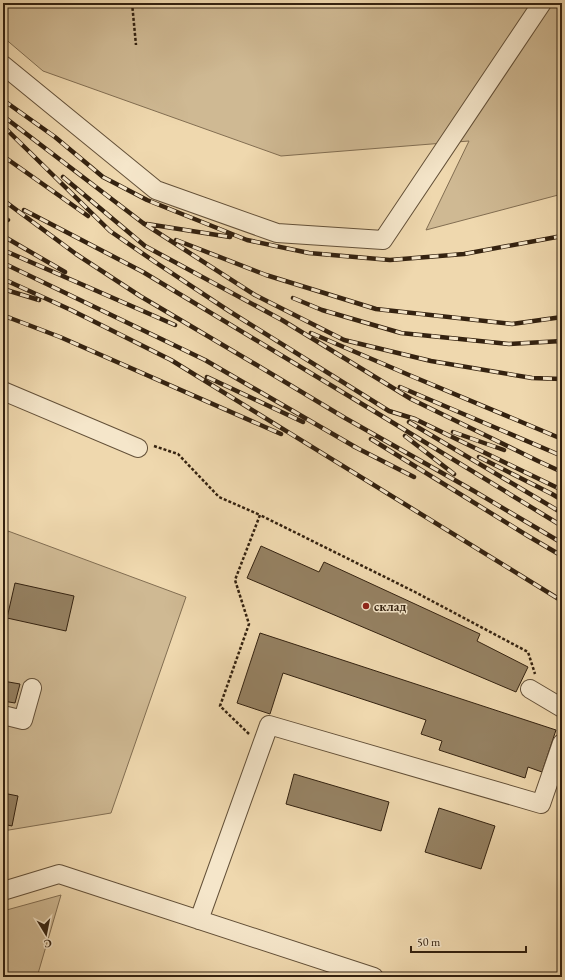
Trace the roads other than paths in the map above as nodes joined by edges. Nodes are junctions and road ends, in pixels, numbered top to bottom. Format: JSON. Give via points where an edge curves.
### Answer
{"nodes":[{"id":1,"x":542,"y":3,"type":"edge"},
{"id":2,"x":3,"y":64,"type":"edge"},
{"id":3,"x":3,"y":391,"type":"edge"},
{"id":4,"x":146,"y":447,"type":"road end"},
{"id":5,"x":32,"y":688,"type":"dead end"},
{"id":6,"x":537,"y":693,"type":"road end"},
{"id":7,"x":562,"y":708,"type":"edge"},
{"id":8,"x":3,"y":715,"type":"edge"},
{"id":9,"x":562,"y":744,"type":"edge"},
{"id":10,"x":3,"y":891,"type":"edge"},
{"id":11,"x":199,"y":920,"type":"junction"},
{"id":12,"x":374,"y":977,"type":"edge"}],
"edges":[{"from":1,"to":2,"type":"street","via":[[383,240],[277,233],[156,190]]},
{"from":3,"to":4,"type":"street"},
{"from":5,"to":8,"type":"street","via":[[23,720]]},
{"from":6,"to":7,"type":"street"},
{"from":9,"to":11,"type":"street","via":[[541,804],[269,725]]},
{"from":10,"to":11,"type":"street","via":[[59,874]]},
{"from":11,"to":12,"type":"street"}]}
